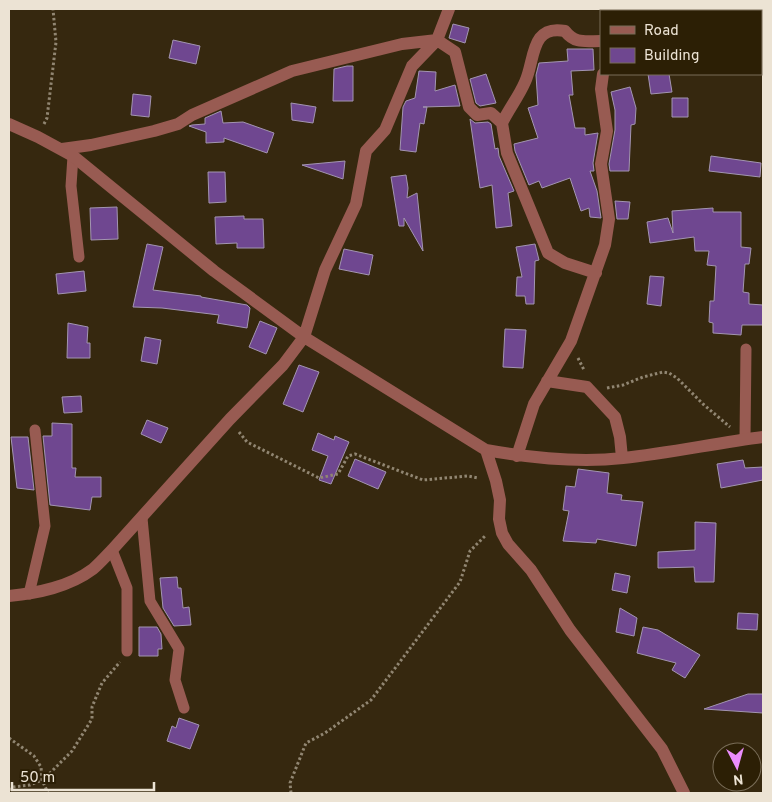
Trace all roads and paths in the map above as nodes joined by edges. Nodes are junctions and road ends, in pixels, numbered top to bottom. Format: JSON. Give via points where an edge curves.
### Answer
{"nodes":[{"id":1,"x":53,"y":9,"type":"edge"},
{"id":2,"x":450,"y":9,"type":"edge"},
{"id":3,"x":437,"y":40,"type":"junction"},
{"id":4,"x":600,"y":41,"type":"edge"},
{"id":5,"x":603,"y":75,"type":"edge"},
{"id":6,"x":502,"y":123,"type":"junction"},
{"id":7,"x":9,"y":124,"type":"edge"},
{"id":8,"x":38,"y":137,"type":"junction"},
{"id":9,"x":67,"y":152,"type":"junction"},
{"id":10,"x":79,"y":257,"type":"dead end"},
{"id":11,"x":596,"y":273,"type":"junction"},
{"id":12,"x":304,"y":337,"type":"junction"},
{"id":13,"x":571,"y":341,"type":"junction"},
{"id":14,"x":746,"y":349,"type":"dead end"},
{"id":15,"x":586,"y":375,"type":"dead end"},
{"id":16,"x":547,"y":381,"type":"junction"},
{"id":17,"x":602,"y":386,"type":"dead end"},
{"id":18,"x":230,"y":419,"type":"junction"},
{"id":19,"x":35,"y":430,"type":"dead end"},
{"id":20,"x":763,"y":437,"type":"edge"},
{"id":21,"x":745,"y":439,"type":"junction"},
{"id":22,"x":486,"y":450,"type":"junction"},
{"id":23,"x":517,"y":456,"type":"junction"},
{"id":24,"x":622,"y":458,"type":"junction"},
{"id":25,"x":496,"y":481,"type":"junction"},
{"id":26,"x":142,"y":518,"type":"junction"},
{"id":27,"x":499,"y":519,"type":"junction"},
{"id":28,"x":112,"y":550,"type":"junction"},
{"id":29,"x":29,"y":594,"type":"junction"},
{"id":30,"x":9,"y":596,"type":"edge"},
{"id":31,"x":127,"y":651,"type":"joint"},
{"id":32,"x":184,"y":708,"type":"dead end"},
{"id":33,"x":9,"y":738,"type":"edge"},
{"id":34,"x":42,"y":780,"type":"junction"},
{"id":35,"x":9,"y":790,"type":"edge"},
{"id":36,"x":48,"y":793,"type":"edge"},
{"id":37,"x":291,"y":793,"type":"edge"},
{"id":38,"x":684,"y":793,"type":"edge"}],
"edges":[{"from":1,"to":8,"type":"path","via":[[56,42],[47,118]]},
{"from":2,"to":3,"type":"street"},
{"from":3,"to":6,"type":"street","via":[[455,52],[469,107],[477,115],[491,113]]},
{"from":3,"to":9,"type":"street","via":[[402,44],[292,70],[178,124]]},
{"from":3,"to":12,"type":"street","via":[[412,66],[385,130],[366,150],[356,204],[325,270]]},
{"from":4,"to":6,"type":"street","via":[[571,39],[564,30],[554,29],[542,34],[533,52],[526,80]]},
{"from":5,"to":11,"type":"street","via":[[601,89],[607,130],[600,164],[609,219]]},
{"from":6,"to":11,"type":"street","via":[[507,153],[548,253],[565,263]]},
{"from":7,"to":8,"type":"street"},
{"from":8,"to":9,"type":"street"},
{"from":9,"to":10,"type":"lane"},
{"from":9,"to":12,"type":"street","via":[[214,271]]},
{"from":11,"to":13,"type":"street"},
{"from":12,"to":18,"type":"street","via":[[283,365]]},
{"from":12,"to":22,"type":"street"},
{"from":13,"to":15,"type":"path"},
{"from":13,"to":16,"type":"street"},
{"from":14,"to":21,"type":"lane"},
{"from":16,"to":23,"type":"street","via":[[534,404]]},
{"from":16,"to":24,"type":"street","via":[[587,387],[615,418]]},
{"from":17,"to":21,"type":"path","via":[[624,385],[663,372],[670,374]]},
{"from":18,"to":25,"type":"path","via":[[247,442],[319,478],[338,474],[348,456],[355,454],[422,480],[468,476]]},
{"from":18,"to":26,"type":"street"},
{"from":19,"to":29,"type":"lane","via":[[45,526]]},
{"from":20,"to":21,"type":"street"},
{"from":21,"to":24,"type":"street"},
{"from":22,"to":23,"type":"street"},
{"from":22,"to":25,"type":"street"},
{"from":23,"to":24,"type":"street","via":[[581,460]]},
{"from":25,"to":27,"type":"street"},
{"from":26,"to":28,"type":"street"},
{"from":26,"to":32,"type":"lane","via":[[150,601],[179,649],[175,680]]},
{"from":27,"to":37,"type":"path","via":[[470,551],[460,582],[372,700],[306,743],[290,782]]},
{"from":27,"to":38,"type":"street","via":[[508,544],[531,570],[570,630],[662,750]]},
{"from":28,"to":29,"type":"street","via":[[92,569],[67,584]]},
{"from":28,"to":31,"type":"lane","via":[[127,588]]},
{"from":29,"to":30,"type":"street"},
{"from":31,"to":34,"type":"path","via":[[102,683],[92,707],[92,719],[72,751]]},
{"from":33,"to":34,"type":"path","via":[[34,756],[41,767]]},
{"from":34,"to":35,"type":"path"},
{"from":34,"to":36,"type":"path"}]}
